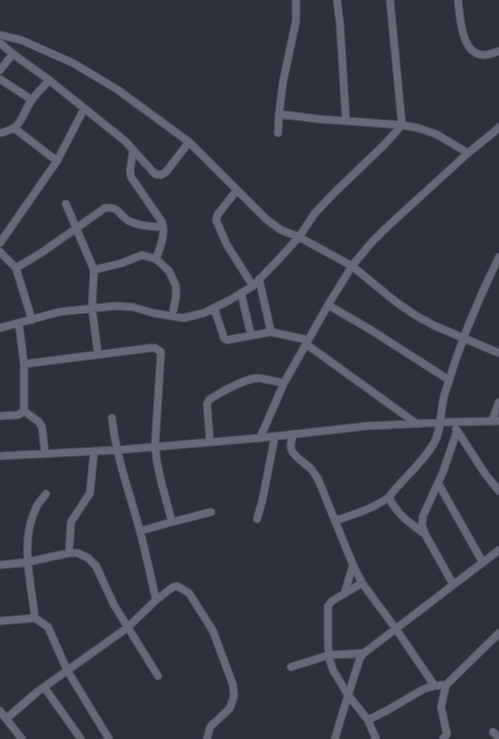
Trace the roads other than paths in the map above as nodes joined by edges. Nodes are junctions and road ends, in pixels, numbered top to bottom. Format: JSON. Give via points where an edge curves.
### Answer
{"nodes":[{"id":1,"x":296,"y":0,"type":"edge"},
{"id":2,"x":337,"y":0,"type":"edge"},
{"id":3,"x":390,"y":0,"type":"edge"},
{"id":4,"x":458,"y":0,"type":"edge"},
{"id":5,"x":0,"y":35,"type":"edge"},
{"id":6,"x":0,"y":43,"type":"edge"},
{"id":7,"x":499,"y":52,"type":"edge"},
{"id":8,"x":12,"y":54,"type":"junction"},
{"id":9,"x":0,"y":70,"type":"edge"},
{"id":10,"x":0,"y":79,"type":"edge"},
{"id":11,"x":49,"y":80,"type":"junction"},
{"id":12,"x":32,"y":100,"type":"junction"},
{"id":13,"x":84,"y":109,"type":"junction"},
{"id":14,"x":278,"y":114,"type":"junction"},
{"id":15,"x":346,"y":122,"type":"junction"},
{"id":16,"x":402,"y":125,"type":"junction"},
{"id":17,"x":499,"y":127,"type":"edge"},
{"id":18,"x":14,"y":128,"type":"junction"},
{"id":19,"x":0,"y":133,"type":"edge"},
{"id":20,"x":278,"y":134,"type":"dead end"},
{"id":21,"x":189,"y":142,"type":"junction"},
{"id":22,"x":133,"y":151,"type":"junction"},
{"id":23,"x":468,"y":153,"type":"junction"},
{"id":24,"x":57,"y":161,"type":"junction"},
{"id":25,"x":237,"y":190,"type":"junction"},
{"id":26,"x":66,"y":204,"type":"dead end"},
{"id":27,"x":163,"y":227,"type":"junction"},
{"id":28,"x":76,"y":228,"type":"junction"},
{"id":29,"x":298,"y":237,"type":"junction"},
{"id":30,"x":0,"y":244,"type":"edge"},
{"id":31,"x":0,"y":252,"type":"edge"},
{"id":32,"x":499,"y":257,"type":"edge"},
{"id":33,"x":156,"y":259,"type":"junction"},
{"id":34,"x":352,"y":266,"type":"junction"},
{"id":35,"x":16,"y":268,"type":"junction"},
{"id":36,"x":94,"y":270,"type":"junction"},
{"id":37,"x":259,"y":279,"type":"junction"},
{"id":38,"x":253,"y":286,"type":"junction"},
{"id":39,"x":241,"y":293,"type":"junction"},
{"id":40,"x":328,"y":305,"type":"junction"},
{"id":41,"x":92,"y":308,"type":"junction"},
{"id":42,"x":214,"y":308,"type":"junction"},
{"id":43,"x":172,"y":316,"type":"junction"},
{"id":44,"x":32,"y":320,"type":"junction"},
{"id":45,"x":19,"y":324,"type":"junction"},
{"id":46,"x":0,"y":328,"type":"edge"},
{"id":47,"x":271,"y":332,"type":"junction"},
{"id":48,"x":251,"y":335,"type":"junction"},
{"id":49,"x":463,"y":337,"type":"junction"},
{"id":50,"x":307,"y":342,"type":"junction"},
{"id":51,"x":498,"y":350,"type":"edge"},
{"id":52,"x":98,"y":354,"type":"junction"},
{"id":53,"x":24,"y":364,"type":"junction"},
{"id":54,"x":449,"y":380,"type":"junction"},
{"id":55,"x":284,"y":383,"type":"junction"},
{"id":56,"x":499,"y":402,"type":"edge"},
{"id":57,"x":24,"y":411,"type":"junction"},
{"id":58,"x":0,"y":416,"type":"edge"},
{"id":59,"x":112,"y":418,"type":"dead end"},
{"id":60,"x":495,"y":421,"type":"edge"},
{"id":61,"x":451,"y":422,"type":"junction"},
{"id":62,"x":439,"y":423,"type":"junction"},
{"id":63,"x":417,"y":424,"type":"junction"},
{"id":64,"x":457,"y":431,"type":"junction"},
{"id":65,"x":294,"y":434,"type":"junction"},
{"id":66,"x":275,"y":436,"type":"junction"},
{"id":67,"x":260,"y":438,"type":"junction"},
{"id":68,"x":210,"y":442,"type":"junction"},
{"id":69,"x":156,"y":446,"type":"junction"},
{"id":70,"x":118,"y":450,"type":"junction"},
{"id":71,"x":94,"y":452,"type":"junction"},
{"id":72,"x":45,"y":453,"type":"junction"},
{"id":73,"x":0,"y":456,"type":"edge"},
{"id":74,"x":438,"y":483,"type":"junction"},
{"id":75,"x":499,"y":491,"type":"edge"},
{"id":76,"x":46,"y":494,"type":"dead end"},
{"id":77,"x":389,"y":497,"type":"junction"},
{"id":78,"x":211,"y":512,"type":"dead end"},
{"id":79,"x":257,"y":519,"type":"dead end"},
{"id":80,"x":335,"y":521,"type":"junction"},
{"id":81,"x":172,"y":522,"type":"junction"},
{"id":82,"x":140,"y":531,"type":"junction"},
{"id":83,"x":425,"y":534,"type":"junction"},
{"id":84,"x":499,"y":550,"type":"edge"},
{"id":85,"x":69,"y":553,"type":"junction"},
{"id":86,"x":482,"y":561,"type":"junction"},
{"id":87,"x":28,"y":562,"type":"junction"},
{"id":88,"x":353,"y":565,"type":"junction"},
{"id":89,"x":0,"y":566,"type":"edge"},
{"id":90,"x":362,"y":583,"type":"junction"},
{"id":91,"x":453,"y":584,"type":"junction"},
{"id":92,"x":345,"y":592,"type":"junction"},
{"id":93,"x":156,"y":600,"type":"junction"},
{"id":94,"x":35,"y":618,"type":"junction"},
{"id":95,"x":0,"y":621,"type":"edge"},
{"id":96,"x":128,"y":628,"type":"junction"},
{"id":97,"x":396,"y":629,"type":"junction"},
{"id":98,"x":499,"y":633,"type":"edge"},
{"id":99,"x":364,"y":652,"type":"junction"},
{"id":100,"x":329,"y":654,"type":"junction"},
{"id":101,"x":291,"y":667,"type":"dead end"},
{"id":102,"x":67,"y":670,"type":"junction"},
{"id":103,"x":158,"y":676,"type":"dead end"},
{"id":104,"x":434,"y":685,"type":"junction"},
{"id":105,"x":446,"y":685,"type":"junction"},
{"id":106,"x":44,"y":687,"type":"junction"},
{"id":107,"x":348,"y":696,"type":"junction"},
{"id":108,"x":0,"y":711,"type":"edge"},
{"id":109,"x":6,"y":719,"type":"junction"},
{"id":110,"x":368,"y":720,"type":"junction"},
{"id":111,"x":493,"y":732,"type":"dead end"},
{"id":112,"x":499,"y":738,"type":"edge"},
{"id":113,"x":22,"y":739,"type":"edge"},
{"id":114,"x":81,"y":739,"type":"edge"},
{"id":115,"x":109,"y":739,"type":"edge"},
{"id":116,"x":207,"y":739,"type":"edge"},
{"id":117,"x":335,"y":739,"type":"edge"},
{"id":118,"x":376,"y":739,"type":"edge"},
{"id":119,"x":443,"y":739,"type":"edge"}],
"edges":[{"from":1,"to":14,"type":"street","via":[[296,21]]},
{"from":2,"to":15,"type":"street"},
{"from":3,"to":16,"type":"street"},
{"from":4,"to":7,"type":"street","via":[[467,45],[474,52],[483,55]]},
{"from":5,"to":21,"type":"street","via":[[21,40],[73,62],[118,90]]},
{"from":6,"to":8,"type":"street"},
{"from":8,"to":9,"type":"street"},
{"from":8,"to":11,"type":"street"},
{"from":10,"to":12,"type":"street"},
{"from":11,"to":12,"type":"street"},
{"from":11,"to":13,"type":"street"},
{"from":12,"to":18,"type":"street","via":[[19,124]]},
{"from":13,"to":22,"type":"street"},
{"from":13,"to":24,"type":"street"},
{"from":14,"to":15,"type":"street"},
{"from":14,"to":20,"type":"street"},
{"from":15,"to":16,"type":"street"},
{"from":16,"to":23,"type":"street","via":[[436,134]]},
{"from":16,"to":29,"type":"street","via":[[315,213]]},
{"from":17,"to":23,"type":"street"},
{"from":18,"to":19,"type":"street"},
{"from":18,"to":24,"type":"street"},
{"from":21,"to":22,"type":"street","via":[[161,175],[155,174]]},
{"from":21,"to":25,"type":"street"},
{"from":22,"to":27,"type":"street","via":[[131,177]]},
{"from":23,"to":34,"type":"street","via":[[386,227]]},
{"from":24,"to":30,"type":"street"},
{"from":25,"to":29,"type":"street","via":[[266,219],[281,230]]},
{"from":25,"to":38,"type":"street","via":[[216,220],[227,245]]},
{"from":26,"to":28,"type":"street"},
{"from":27,"to":28,"type":"street","via":[[145,226],[129,221],[112,207],[105,208]]},
{"from":27,"to":33,"type":"street","via":[[162,242]]},
{"from":28,"to":35,"type":"street"},
{"from":28,"to":36,"type":"street"},
{"from":29,"to":34,"type":"street"},
{"from":29,"to":37,"type":"street"},
{"from":31,"to":35,"type":"street"},
{"from":32,"to":49,"type":"street"},
{"from":33,"to":36,"type":"street","via":[[142,255]]},
{"from":33,"to":43,"type":"street","via":[[169,271],[176,286]]},
{"from":34,"to":40,"type":"street"},
{"from":34,"to":49,"type":"street","via":[[415,315]]},
{"from":35,"to":44,"type":"street"},
{"from":36,"to":41,"type":"street"},
{"from":37,"to":38,"type":"street"},
{"from":37,"to":47,"type":"street"},
{"from":38,"to":39,"type":"street"},
{"from":39,"to":42,"type":"street"},
{"from":39,"to":48,"type":"street"},
{"from":40,"to":50,"type":"street"},
{"from":40,"to":54,"type":"street"},
{"from":41,"to":43,"type":"street","via":[[133,307]]},
{"from":41,"to":44,"type":"street","via":[[59,312]]},
{"from":41,"to":52,"type":"street"},
{"from":42,"to":43,"type":"street","via":[[183,318]]},
{"from":42,"to":48,"type":"street","via":[[224,339]]},
{"from":44,"to":45,"type":"street"},
{"from":45,"to":46,"type":"street"},
{"from":45,"to":53,"type":"street"},
{"from":47,"to":48,"type":"street"},
{"from":47,"to":50,"type":"street"},
{"from":49,"to":51,"type":"street"},
{"from":49,"to":54,"type":"street"},
{"from":50,"to":55,"type":"street"},
{"from":50,"to":63,"type":"street"},
{"from":52,"to":53,"type":"street"},
{"from":52,"to":69,"type":"street","via":[[150,348],[161,352]]},
{"from":53,"to":57,"type":"street"},
{"from":54,"to":62,"type":"street"},
{"from":55,"to":67,"type":"street"},
{"from":55,"to":68,"type":"street","via":[[258,378],[242,382],[209,400],[207,404]]},
{"from":56,"to":60,"type":"street"},
{"from":57,"to":58,"type":"street","via":[[18,415]]},
{"from":57,"to":72,"type":"street","via":[[42,426]]},
{"from":59,"to":70,"type":"street"},
{"from":60,"to":61,"type":"street"},
{"from":61,"to":62,"type":"street"},
{"from":61,"to":64,"type":"street"},
{"from":62,"to":63,"type":"street"},
{"from":62,"to":77,"type":"street","via":[[434,444]]},
{"from":63,"to":65,"type":"street","via":[[367,426]]},
{"from":64,"to":74,"type":"street"},
{"from":64,"to":75,"type":"street"},
{"from":65,"to":66,"type":"street"},
{"from":65,"to":80,"type":"street","via":[[290,442],[291,449],[294,455],[312,470]]},
{"from":66,"to":67,"type":"street"},
{"from":66,"to":79,"type":"street"},
{"from":67,"to":68,"type":"street"},
{"from":68,"to":69,"type":"street"},
{"from":69,"to":70,"type":"street"},
{"from":69,"to":81,"type":"street","via":[[157,462]]},
{"from":70,"to":71,"type":"street"},
{"from":70,"to":82,"type":"street"},
{"from":71,"to":72,"type":"street"},
{"from":71,"to":85,"type":"street","via":[[90,493],[72,522]]},
{"from":72,"to":73,"type":"street"},
{"from":74,"to":83,"type":"street","via":[[423,516]]},
{"from":74,"to":86,"type":"street"},
{"from":76,"to":87,"type":"street","via":[[33,517],[27,545]]},
{"from":77,"to":80,"type":"street","via":[[374,507]]},
{"from":77,"to":83,"type":"street","via":[[404,519]]},
{"from":78,"to":81,"type":"street"},
{"from":80,"to":88,"type":"street"},
{"from":81,"to":82,"type":"street"},
{"from":82,"to":93,"type":"street"},
{"from":83,"to":91,"type":"street"},
{"from":84,"to":86,"type":"street"},
{"from":85,"to":87,"type":"street"},
{"from":85,"to":96,"type":"street","via":[[78,553],[96,566]]},
{"from":86,"to":91,"type":"street"},
{"from":87,"to":89,"type":"street"},
{"from":87,"to":94,"type":"street"},
{"from":88,"to":90,"type":"street"},
{"from":88,"to":92,"type":"street"},
{"from":90,"to":92,"type":"street"},
{"from":90,"to":97,"type":"street"},
{"from":91,"to":97,"type":"street"},
{"from":92,"to":100,"type":"street","via":[[328,606]]},
{"from":93,"to":96,"type":"street"},
{"from":93,"to":116,"type":"street","via":[[177,586],[189,593],[220,648],[233,685],[234,696],[230,708],[210,727]]},
{"from":94,"to":95,"type":"street"},
{"from":94,"to":102,"type":"street","via":[[48,627]]},
{"from":96,"to":102,"type":"street"},
{"from":96,"to":103,"type":"street"},
{"from":97,"to":99,"type":"street"},
{"from":97,"to":104,"type":"street"},
{"from":98,"to":105,"type":"street"},
{"from":99,"to":100,"type":"street"},
{"from":99,"to":107,"type":"street"},
{"from":100,"to":101,"type":"street"},
{"from":100,"to":107,"type":"street","via":[[333,670]]},
{"from":102,"to":106,"type":"street"},
{"from":102,"to":115,"type":"street"},
{"from":104,"to":105,"type":"street"},
{"from":104,"to":110,"type":"street"},
{"from":105,"to":119,"type":"street","via":[[441,708],[447,734]]},
{"from":106,"to":109,"type":"street"},
{"from":106,"to":114,"type":"street"},
{"from":107,"to":110,"type":"street"},
{"from":107,"to":117,"type":"street"},
{"from":108,"to":109,"type":"street"},
{"from":109,"to":113,"type":"street"},
{"from":110,"to":118,"type":"street"},
{"from":111,"to":112,"type":"street"}]}
